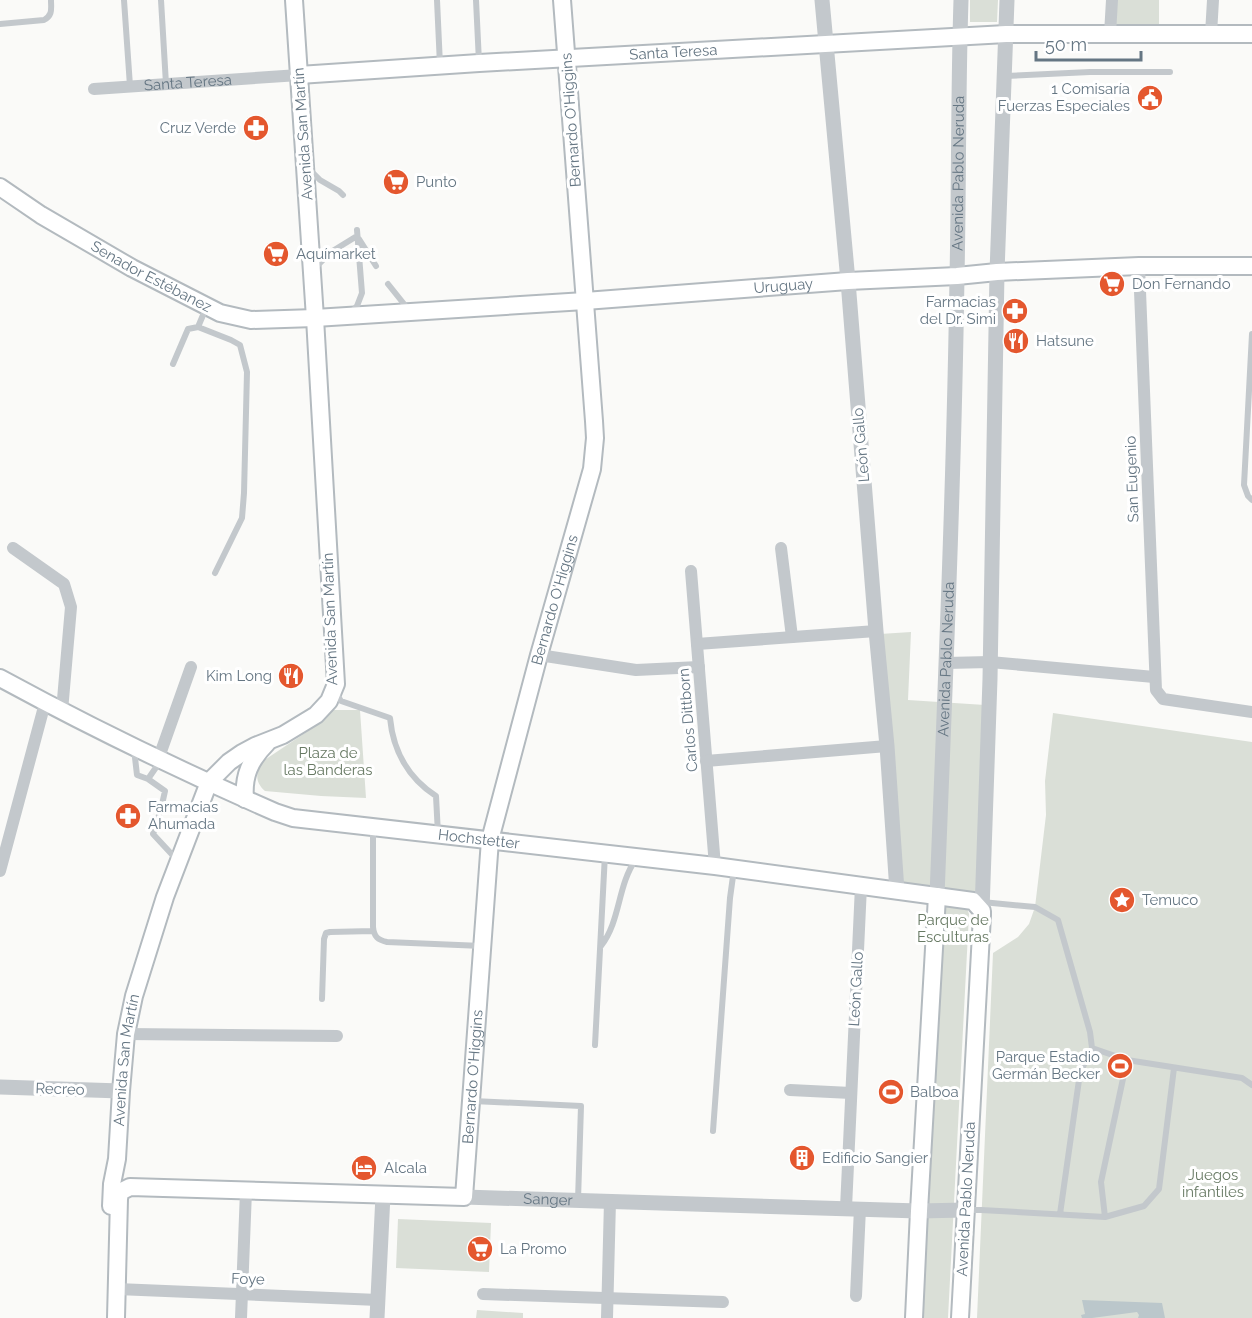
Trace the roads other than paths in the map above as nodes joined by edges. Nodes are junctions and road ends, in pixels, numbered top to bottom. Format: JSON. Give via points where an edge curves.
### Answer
{"nodes":[{"id":1,"x":51,"y":0,"type":"edge"},
{"id":2,"x":124,"y":0,"type":"edge"},
{"id":3,"x":161,"y":0,"type":"edge"},
{"id":4,"x":294,"y":0,"type":"edge"},
{"id":5,"x":437,"y":0,"type":"edge"},
{"id":6,"x":476,"y":0,"type":"edge"},
{"id":7,"x":562,"y":0,"type":"edge"},
{"id":8,"x":822,"y":0,"type":"edge"},
{"id":9,"x":961,"y":0,"type":"edge"},
{"id":10,"x":1007,"y":0,"type":"edge"},
{"id":11,"x":1112,"y":0,"type":"edge"},
{"id":12,"x":1213,"y":0,"type":"edge"},
{"id":13,"x":0,"y":24,"type":"edge"},
{"id":14,"x":1006,"y":34,"type":"junction"},
{"id":15,"x":1110,"y":34,"type":"junction"},
{"id":16,"x":1210,"y":34,"type":"junction"},
{"id":17,"x":1252,"y":34,"type":"edge"},
{"id":18,"x":960,"y":36,"type":"junction"},
{"id":19,"x":825,"y":45,"type":"junction"},
{"id":20,"x":566,"y":58,"type":"junction"},
{"id":21,"x":479,"y":63,"type":"junction"},
{"id":22,"x":440,"y":66,"type":"junction"},
{"id":23,"x":1170,"y":72,"type":"dead end"},
{"id":24,"x":299,"y":75,"type":"junction"},
{"id":25,"x":1004,"y":76,"type":"junction"},
{"id":26,"x":166,"y":84,"type":"junction"},
{"id":27,"x":130,"y":86,"type":"junction"},
{"id":28,"x":94,"y":89,"type":"dead end"},
{"id":29,"x":305,"y":164,"type":"junction"},
{"id":30,"x":0,"y":187,"type":"edge"},
{"id":31,"x":343,"y":195,"type":"dead end"},
{"id":32,"x":357,"y":233,"type":"junction"},
{"id":33,"x":376,"y":266,"type":"dead end"},
{"id":34,"x":1139,"y":266,"type":"junction"},
{"id":35,"x":1252,"y":266,"type":"edge"},
{"id":36,"x":312,"y":271,"type":"junction"},
{"id":37,"x":997,"y":272,"type":"junction"},
{"id":38,"x":957,"y":276,"type":"junction"},
{"id":39,"x":849,"y":281,"type":"junction"},
{"id":40,"x":388,"y":284,"type":"dead end"},
{"id":41,"x":585,"y":301,"type":"junction"},
{"id":42,"x":207,"y":307,"type":"junction"},
{"id":43,"x":411,"y":312,"type":"junction"},
{"id":44,"x":346,"y":316,"type":"junction"},
{"id":45,"x":315,"y":318,"type":"junction"},
{"id":46,"x":198,"y":327,"type":"junction"},
{"id":47,"x":1252,"y":334,"type":"edge"},
{"id":48,"x":173,"y":364,"type":"dead end"},
{"id":49,"x":1252,"y":500,"type":"edge"},
{"id":50,"x":13,"y":548,"type":"dead end"},
{"id":51,"x":781,"y":548,"type":"dead end"},
{"id":52,"x":691,"y":571,"type":"dead end"},
{"id":53,"x":216,"y":573,"type":"dead end"},
{"id":54,"x":876,"y":631,"type":"junction"},
{"id":55,"x":792,"y":637,"type":"junction"},
{"id":56,"x":697,"y":644,"type":"junction"},
{"id":57,"x":539,"y":655,"type":"junction"},
{"id":58,"x":990,"y":662,"type":"junction"},
{"id":59,"x":946,"y":663,"type":"junction"},
{"id":60,"x":191,"y":667,"type":"dead end"},
{"id":61,"x":699,"y":667,"type":"junction"},
{"id":62,"x":1155,"y":677,"type":"junction"},
{"id":63,"x":0,"y":678,"type":"edge"},
{"id":64,"x":334,"y":690,"type":"junction"},
{"id":65,"x":45,"y":702,"type":"junction"},
{"id":66,"x":62,"y":711,"type":"junction"},
{"id":67,"x":1252,"y":712,"type":"edge"},
{"id":68,"x":269,"y":741,"type":"junction"},
{"id":69,"x":887,"y":746,"type":"junction"},
{"id":70,"x":134,"y":748,"type":"junction"},
{"id":71,"x":160,"y":761,"type":"junction"},
{"id":72,"x":706,"y":761,"type":"junction"},
{"id":73,"x":148,"y":779,"type":"junction"},
{"id":74,"x":209,"y":782,"type":"junction"},
{"id":75,"x":246,"y":799,"type":"junction"},
{"id":76,"x":161,"y":808,"type":"junction"},
{"id":77,"x":199,"y":809,"type":"junction"},
{"id":78,"x":373,"y":827,"type":"junction"},
{"id":79,"x":438,"y":834,"type":"junction"},
{"id":80,"x":490,"y":840,"type":"junction"},
{"id":81,"x":605,"y":854,"type":"junction"},
{"id":82,"x":637,"y":857,"type":"junction"},
{"id":83,"x":178,"y":861,"type":"junction"},
{"id":84,"x":715,"y":866,"type":"junction"},
{"id":85,"x":734,"y":869,"type":"junction"},
{"id":86,"x":0,"y":871,"type":"edge"},
{"id":87,"x":861,"y":886,"type":"junction"},
{"id":88,"x":897,"y":891,"type":"junction"},
{"id":89,"x":937,"y":896,"type":"junction"},
{"id":90,"x":982,"y":907,"type":"junction"},
{"id":91,"x":373,"y":931,"type":"junction"},
{"id":92,"x":482,"y":946,"type":"junction"},
{"id":93,"x":600,"y":946,"type":"junction"},
{"id":94,"x":322,"y":999,"type":"dead end"},
{"id":95,"x":126,"y":1034,"type":"junction"},
{"id":96,"x":337,"y":1036,"type":"dead end"},
{"id":97,"x":595,"y":1045,"type":"dead end"},
{"id":98,"x":1092,"y":1048,"type":"junction"},
{"id":99,"x":1127,"y":1060,"type":"junction"},
{"id":100,"x":1174,"y":1068,"type":"junction"},
{"id":101,"x":1252,"y":1085,"type":"edge"},
{"id":102,"x":0,"y":1087,"type":"edge"},
{"id":103,"x":790,"y":1090,"type":"dead end"},
{"id":104,"x":121,"y":1091,"type":"junction"},
{"id":105,"x":851,"y":1093,"type":"junction"},
{"id":106,"x":471,"y":1101,"type":"junction"},
{"id":107,"x":713,"y":1131,"type":"dead end"},
{"id":108,"x":117,"y":1159,"type":"junction"},
{"id":109,"x":130,"y":1187,"type":"junction"},
{"id":110,"x":246,"y":1191,"type":"junction"},
{"id":111,"x":383,"y":1196,"type":"junction"},
{"id":112,"x":464,"y":1197,"type":"junction"},
{"id":113,"x":578,"y":1200,"type":"junction"},
{"id":114,"x":610,"y":1201,"type":"junction"},
{"id":115,"x":853,"y":1208,"type":"junction"},
{"id":116,"x":965,"y":1210,"type":"junction"},
{"id":117,"x":919,"y":1211,"type":"junction"},
{"id":118,"x":1060,"y":1214,"type":"junction"},
{"id":119,"x":1105,"y":1217,"type":"junction"},
{"id":120,"x":117,"y":1289,"type":"junction"},
{"id":121,"x":242,"y":1294,"type":"junction"},
{"id":122,"x":483,"y":1294,"type":"dead end"},
{"id":123,"x":856,"y":1296,"type":"dead end"},
{"id":124,"x":608,"y":1298,"type":"junction"},
{"id":125,"x":378,"y":1300,"type":"junction"},
{"id":126,"x":723,"y":1302,"type":"dead end"},
{"id":127,"x":106,"y":1318,"type":"edge"},
{"id":128,"x":116,"y":1318,"type":"edge"},
{"id":129,"x":241,"y":1318,"type":"edge"},
{"id":130,"x":377,"y":1318,"type":"edge"},
{"id":131,"x":607,"y":1318,"type":"edge"},
{"id":132,"x":914,"y":1318,"type":"edge"},
{"id":133,"x":960,"y":1318,"type":"edge"}],
"edges":[{"from":1,"to":13,"type":"lane","via":[[51,14],[44,20]]},
{"from":2,"to":27,"type":"lane"},
{"from":3,"to":26,"type":"lane"},
{"from":4,"to":24,"type":"main road","name":"Avenida San Martín"},
{"from":5,"to":22,"type":"lane"},
{"from":6,"to":21,"type":"lane"},
{"from":7,"to":20,"type":"main road","name":"Bernardo O'Higgins"},
{"from":8,"to":19,"type":"street","name":"León Gallo"},
{"from":9,"to":18,"type":"street","name":"Avenida Pablo Neruda"},
{"from":10,"to":14,"type":"street","name":"Avenida Pablo Neruda"},
{"from":11,"to":15,"type":"street"},
{"from":12,"to":16,"type":"street"},
{"from":14,"to":15,"type":"main road","name":"Santa Teresa"},
{"from":14,"to":18,"type":"main road","name":"Santa Teresa"},
{"from":14,"to":25,"type":"street","name":"Avenida Pablo Neruda"},
{"from":15,"to":16,"type":"main road","name":"Santa Teresa"},
{"from":16,"to":17,"type":"main road","name":"Santa Teresa"},
{"from":18,"to":19,"type":"main road","name":"Santa Teresa"},
{"from":18,"to":38,"type":"street","name":"Avenida Pablo Neruda"},
{"from":19,"to":20,"type":"main road","name":"Santa Teresa"},
{"from":19,"to":39,"type":"street","name":"León Gallo"},
{"from":20,"to":21,"type":"main road","name":"Santa Teresa"},
{"from":20,"to":41,"type":"main road","name":"Bernardo O'Higgins"},
{"from":21,"to":22,"type":"main road","name":"Santa Teresa"},
{"from":22,"to":24,"type":"main road","name":"Santa Teresa"},
{"from":23,"to":25,"type":"lane"},
{"from":24,"to":26,"type":"street","name":"Santa Teresa"},
{"from":24,"to":29,"type":"main road","name":"Avenida San Martín"},
{"from":25,"to":37,"type":"street","name":"Avenida Pablo Neruda"},
{"from":26,"to":27,"type":"street","name":"Santa Teresa"},
{"from":27,"to":28,"type":"street","name":"Santa Teresa"},
{"from":29,"to":31,"type":"lane"},
{"from":29,"to":36,"type":"main road","name":"Avenida San Martín"},
{"from":30,"to":42,"type":"main road","name":"Senador Estébanez","via":[[85,242]]},
{"from":32,"to":33,"type":"lane"},
{"from":32,"to":36,"type":"lane"},
{"from":32,"to":44,"type":"lane","via":[[362,293],[357,306]]},
{"from":34,"to":35,"type":"main road","name":"Uruguay"},
{"from":34,"to":37,"type":"main road","name":"Uruguay"},
{"from":34,"to":62,"type":"street","name":"San Eugenio"},
{"from":36,"to":45,"type":"main road","name":"Avenida San Martín"},
{"from":37,"to":38,"type":"main road","name":"Uruguay"},
{"from":37,"to":58,"type":"street","name":"Avenida Pablo Neruda"},
{"from":38,"to":39,"type":"main road","name":"Uruguay"},
{"from":38,"to":59,"type":"street","name":"Avenida Pablo Neruda"},
{"from":39,"to":41,"type":"main road","name":"Uruguay"},
{"from":39,"to":54,"type":"street","name":"León Gallo"},
{"from":40,"to":43,"type":"lane"},
{"from":41,"to":43,"type":"main road","name":"Uruguay"},
{"from":41,"to":57,"type":"main road","name":"Bernardo O'Higgins","via":[[594,421],[592,469]]},
{"from":42,"to":45,"type":"main road","name":"Senador Estébanez","via":[[251,320]]},
{"from":42,"to":46,"type":"lane"},
{"from":43,"to":44,"type":"main road","name":"Uruguay"},
{"from":44,"to":45,"type":"main road","name":"Uruguay"},
{"from":45,"to":64,"type":"main road","name":"Avenida San Martín"},
{"from":46,"to":48,"type":"lane","via":[[188,329]]},
{"from":46,"to":53,"type":"lane","via":[[240,345],[247,372],[242,518]]},
{"from":47,"to":49,"type":"lane","via":[[1244,485]]},
{"from":50,"to":66,"type":"street","via":[[64,584],[71,607]]},
{"from":51,"to":55,"type":"street"},
{"from":52,"to":56,"type":"street","name":"Carlos Dittborn"},
{"from":54,"to":55,"type":"street"},
{"from":54,"to":69,"type":"street","name":"León Gallo"},
{"from":55,"to":56,"type":"street"},
{"from":56,"to":61,"type":"street","name":"Carlos Dittborn"},
{"from":57,"to":61,"type":"street","via":[[636,670]]},
{"from":57,"to":80,"type":"main road","name":"Bernardo O'Higgins"},
{"from":58,"to":59,"type":"street"},
{"from":58,"to":62,"type":"street"},
{"from":58,"to":90,"type":"street","name":"Avenida Pablo Neruda"},
{"from":59,"to":89,"type":"street","name":"Avenida Pablo Neruda"},
{"from":60,"to":71,"type":"street"},
{"from":61,"to":72,"type":"street","name":"Carlos Dittborn"},
{"from":62,"to":67,"type":"street","name":"San Eugenio","via":[[1156,690],[1163,699]]},
{"from":63,"to":65,"type":"main road","name":"Hochstetter"},
{"from":64,"to":68,"type":"main road","name":"Avenida San Martín","via":[[316,715]]},
{"from":64,"to":79,"type":"lane","via":[[341,701],[390,718],[404,763],[419,783],[436,796]]},
{"from":65,"to":66,"type":"main road","name":"Hochstetter"},
{"from":65,"to":86,"type":"street"},
{"from":66,"to":70,"type":"main road","name":"Hochstetter"},
{"from":68,"to":74,"type":"main road","name":"Avenida San Martín","via":[[242,753]]},
{"from":68,"to":75,"type":"main road","via":[[248,770]]},
{"from":69,"to":72,"type":"street"},
{"from":69,"to":88,"type":"street","name":"León Gallo"},
{"from":70,"to":71,"type":"main road","name":"Hochstetter"},
{"from":70,"to":73,"type":"lane","via":[[137,775]]},
{"from":71,"to":73,"type":"lane"},
{"from":71,"to":74,"type":"main road","name":"Hochstetter"},
{"from":72,"to":84,"type":"street","name":"Carlos Dittborn"},
{"from":73,"to":76,"type":"lane","via":[[165,791]]},
{"from":74,"to":75,"type":"main road","name":"Hochstetter"},
{"from":74,"to":77,"type":"main road","name":"Avenida San Martín"},
{"from":75,"to":78,"type":"main road","name":"Hochstetter","via":[[293,818]]},
{"from":76,"to":77,"type":"lane"},
{"from":76,"to":83,"type":"lane","via":[[153,834]]},
{"from":77,"to":83,"type":"main road","name":"Avenida San Martín"},
{"from":78,"to":79,"type":"main road","name":"Hochstetter"},
{"from":78,"to":91,"type":"lane"},
{"from":79,"to":80,"type":"main road","name":"Hochstetter"},
{"from":80,"to":81,"type":"main road","name":"Hochstetter"},
{"from":80,"to":92,"type":"main road","name":"Bernardo O'Higgins"},
{"from":81,"to":82,"type":"main road","name":"Hochstetter"},
{"from":81,"to":93,"type":"lane"},
{"from":82,"to":84,"type":"main road","name":"Hochstetter"},
{"from":82,"to":93,"type":"lane","via":[[625,880],[613,926]]},
{"from":83,"to":95,"type":"main road","name":"Avenida San Martín","via":[[134,996]]},
{"from":84,"to":85,"type":"main road","name":"Hochstetter"},
{"from":85,"to":87,"type":"main road","name":"Hochstetter"},
{"from":85,"to":107,"type":"lane"},
{"from":87,"to":88,"type":"main road","name":"Hochstetter"},
{"from":87,"to":105,"type":"street","name":"León Gallo"},
{"from":88,"to":89,"type":"main road","name":"Hochstetter"},
{"from":89,"to":90,"type":"main road","name":"Hochstetter","via":[[973,901]]},
{"from":89,"to":117,"type":"main road","name":"Avenida Pablo Neruda"},
{"from":90,"to":98,"type":"lane","via":[[1035,907],[1058,920]]},
{"from":90,"to":116,"type":"main road","name":"Avenida Pablo Neruda"},
{"from":91,"to":92,"type":"lane","via":[[380,941],[387,942]]},
{"from":91,"to":94,"type":"lane","via":[[326,933]]},
{"from":92,"to":106,"type":"main road","name":"Bernardo O'Higgins"},
{"from":93,"to":97,"type":"lane"},
{"from":95,"to":96,"type":"street"},
{"from":95,"to":104,"type":"main road","name":"Avenida San Martín"},
{"from":98,"to":99,"type":"lane"},
{"from":98,"to":118,"type":"lane","via":[[1080,1073]]},
{"from":99,"to":100,"type":"lane"},
{"from":99,"to":119,"type":"lane","via":[[1101,1182]]},
{"from":100,"to":101,"type":"lane","via":[[1242,1078]]},
{"from":100,"to":119,"type":"lane","via":[[1159,1189],[1144,1206]]},
{"from":102,"to":104,"type":"street","name":"Recreo"},
{"from":103,"to":105,"type":"street"},
{"from":104,"to":108,"type":"main road","name":"Avenida San Martín"},
{"from":105,"to":115,"type":"street","name":"León Gallo"},
{"from":106,"to":112,"type":"main road","name":"Bernardo O'Higgins"},
{"from":106,"to":113,"type":"lane","via":[[581,1106]]},
{"from":108,"to":109,"type":"main road","name":"Avenida San Martín","via":[[119,1173]]},
{"from":108,"to":127,"type":"main road","name":"Avenida San Martín","via":[[112,1184]]},
{"from":109,"to":110,"type":"main road","name":"Sanger"},
{"from":109,"to":120,"type":"main road","via":[[120,1192],[119,1199]]},
{"from":110,"to":111,"type":"main road","name":"Sanger"},
{"from":110,"to":121,"type":"street"},
{"from":111,"to":112,"type":"main road","name":"Sanger"},
{"from":111,"to":125,"type":"street"},
{"from":112,"to":113,"type":"street","name":"Sanger"},
{"from":113,"to":114,"type":"street","name":"Sanger"},
{"from":114,"to":115,"type":"street","name":"Sanger"},
{"from":114,"to":124,"type":"street"},
{"from":115,"to":117,"type":"street","name":"Sanger"},
{"from":115,"to":123,"type":"street","name":"León Gallo"},
{"from":116,"to":117,"type":"street","name":"Sanger"},
{"from":116,"to":118,"type":"lane"},
{"from":116,"to":133,"type":"main road","name":"Avenida Pablo Neruda"},
{"from":117,"to":132,"type":"main road","name":"Avenida Pablo Neruda"},
{"from":118,"to":119,"type":"lane"},
{"from":120,"to":121,"type":"street","name":"Foye"},
{"from":120,"to":128,"type":"main road"},
{"from":121,"to":125,"type":"street","name":"Foye"},
{"from":121,"to":129,"type":"street"},
{"from":122,"to":124,"type":"street"},
{"from":124,"to":126,"type":"street"},
{"from":124,"to":131,"type":"street"},
{"from":125,"to":130,"type":"street"}]}
